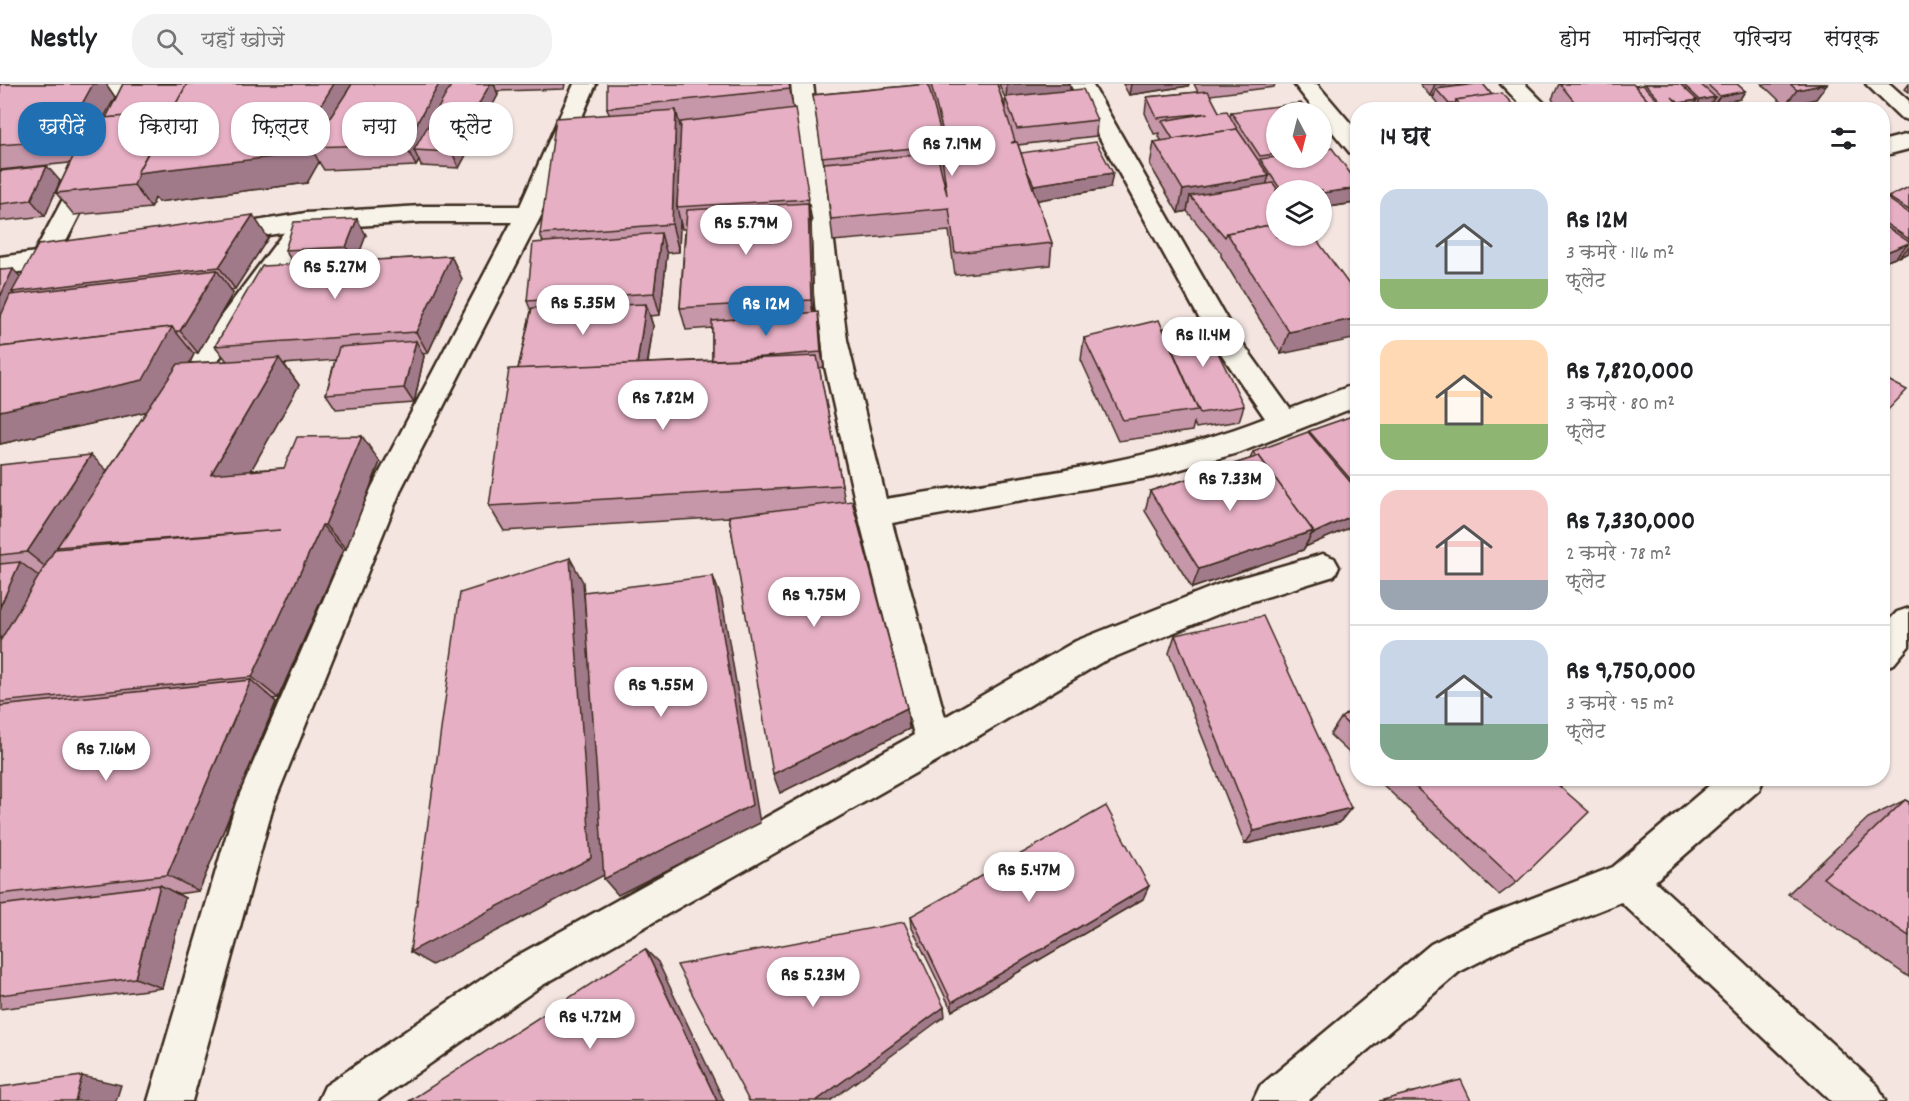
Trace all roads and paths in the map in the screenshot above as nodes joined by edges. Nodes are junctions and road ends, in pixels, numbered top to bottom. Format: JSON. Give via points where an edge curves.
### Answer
{"nodes":[{"id":1,"x":186,"y":84,"type":"edge"},
{"id":2,"x":585,"y":84,"type":"edge"},
{"id":3,"x":802,"y":84,"type":"edge"},
{"id":4,"x":1081,"y":84,"type":"edge"},
{"id":5,"x":1512,"y":84,"type":"edge"},
{"id":6,"x":1877,"y":84,"type":"edge"},
{"id":7,"x":156,"y":85,"type":"edge"},
{"id":8,"x":1314,"y":86,"type":"edge"},
{"id":9,"x":0,"y":97,"type":"edge"},
{"id":10,"x":1531,"y":102,"type":"edge"},
{"id":11,"x":1909,"y":113,"type":"edge"},
{"id":12,"x":1350,"y":137,"type":"edge"},
{"id":13,"x":1909,"y":141,"type":"edge"},
{"id":14,"x":1890,"y":147,"type":"edge"},
{"id":15,"x":97,"y":156,"type":"edge"},
{"id":16,"x":529,"y":214,"type":"junction"},
{"id":17,"x":306,"y":221,"type":"junction"},
{"id":18,"x":192,"y":239,"type":"edge"},
{"id":19,"x":101,"y":252,"type":"edge"},
{"id":20,"x":44,"y":259,"type":"junction"},
{"id":21,"x":0,"y":266,"type":"edge"},
{"id":22,"x":1350,"y":397,"type":"edge"},
{"id":23,"x":1284,"y":422,"type":"junction"},
{"id":24,"x":164,"y":424,"type":"edge"},
{"id":25,"x":874,"y":514,"type":"junction"},
{"id":26,"x":1323,"y":567,"type":"dead end"},
{"id":27,"x":1909,"y":622,"type":"edge"},
{"id":28,"x":1890,"y":644,"type":"edge"},
{"id":29,"x":934,"y":743,"type":"junction"},
{"id":30,"x":1737,"y":786,"type":"edge"},
{"id":31,"x":1626,"y":881,"type":"junction"},
{"id":32,"x":375,"y":1088,"type":"edge"},
{"id":33,"x":1280,"y":1099,"type":"edge"},
{"id":34,"x":170,"y":1101,"type":"edge"},
{"id":35,"x":339,"y":1101,"type":"edge"},
{"id":36,"x":1863,"y":1101,"type":"edge"}],
"edges":[{"from":1,"to":7,"type":"street"},
{"from":2,"to":16,"type":"street"},
{"from":3,"to":25,"type":"street","via":[[833,340]]},
{"from":4,"to":23,"type":"street","via":[[1223,336]]},
{"from":5,"to":10,"type":"street"},
{"from":6,"to":11,"type":"street"},
{"from":7,"to":9,"type":"street","via":[[126,100]]},
{"from":8,"to":12,"type":"street"},
{"from":13,"to":14,"type":"street"},
{"from":15,"to":20,"type":"street"},
{"from":16,"to":17,"type":"street","via":[[422,214]]},
{"from":16,"to":34,"type":"street","via":[[387,487],[255,803]]},
{"from":17,"to":18,"type":"street"},
{"from":17,"to":24,"type":"street","via":[[201,363]]},
{"from":19,"to":20,"type":"street"},
{"from":20,"to":21,"type":"street"},
{"from":22,"to":23,"type":"street"},
{"from":23,"to":25,"type":"street","via":[[1230,444],[1153,465]]},
{"from":25,"to":29,"type":"street"},
{"from":26,"to":29,"type":"street","via":[[1234,593],[1088,652]]},
{"from":27,"to":28,"type":"street"},
{"from":29,"to":32,"type":"street","via":[[527,972]]},
{"from":30,"to":31,"type":"street"},
{"from":31,"to":33,"type":"street","via":[[1500,930],[1445,958]]},
{"from":31,"to":36,"type":"street"},
{"from":32,"to":35,"type":"street"}]}
